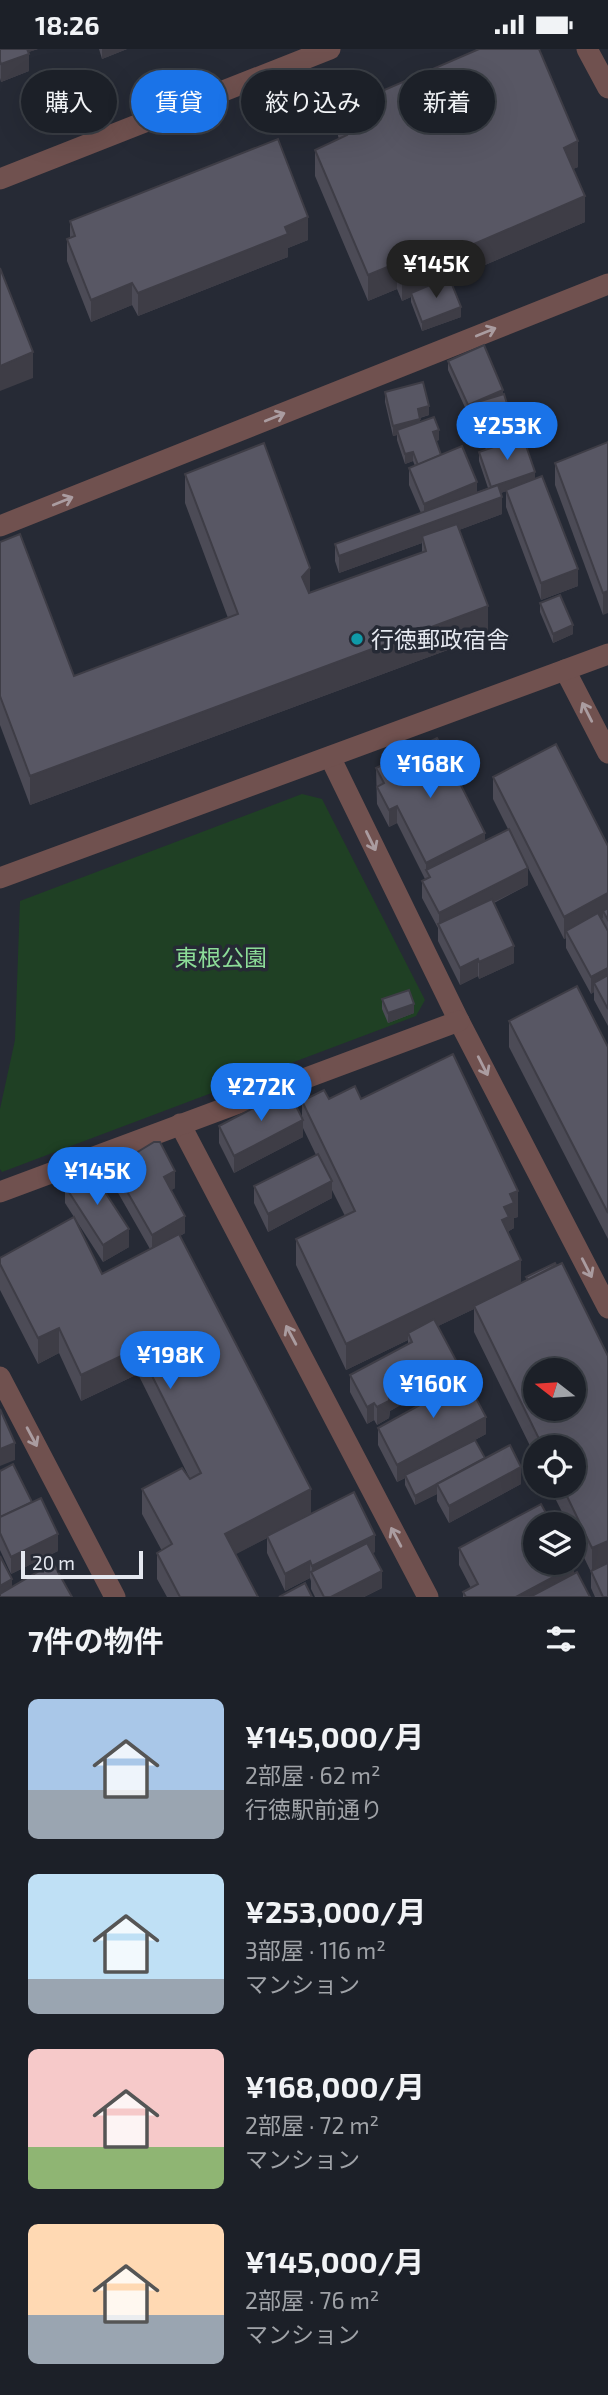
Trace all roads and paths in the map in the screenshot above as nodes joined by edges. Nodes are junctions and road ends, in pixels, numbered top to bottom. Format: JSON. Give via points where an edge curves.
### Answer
{"nodes":[{"id":1,"x":330,"y":49,"type":"edge"},
{"id":2,"x":587,"y":49,"type":"edge"},
{"id":3,"x":608,"y":89,"type":"edge"},
{"id":4,"x":0,"y":179,"type":"edge"},
{"id":5,"x":608,"y":284,"type":"edge"},
{"id":6,"x":0,"y":526,"type":"edge"},
{"id":7,"x":608,"y":654,"type":"edge"},
{"id":8,"x":565,"y":670,"type":"junction"},
{"id":9,"x":608,"y":753,"type":"edge"},
{"id":10,"x":330,"y":757,"type":"junction"},
{"id":11,"x":0,"y":878,"type":"edge"},
{"id":12,"x":459,"y":1021,"type":"junction"},
{"id":13,"x":180,"y":1124,"type":"junction"},
{"id":14,"x":0,"y":1192,"type":"edge"},
{"id":15,"x":608,"y":1308,"type":"edge"},
{"id":16,"x":0,"y":1377,"type":"edge"},
{"id":17,"x":115,"y":1597,"type":"edge"},
{"id":18,"x":428,"y":1597,"type":"edge"}],
"edges":[{"from":1,"to":4,"type":"street"},
{"from":2,"to":3,"type":"street"},
{"from":6,"to":5,"type":"street","one_way":true},
{"from":7,"to":8,"type":"street"},
{"from":9,"to":8,"type":"street","one_way":true},
{"from":8,"to":10,"type":"street"},
{"from":10,"to":11,"type":"street"},
{"from":10,"to":12,"type":"street","one_way":true},
{"from":12,"to":13,"type":"street"},
{"from":12,"to":15,"type":"street","one_way":true},
{"from":13,"to":14,"type":"street"},
{"from":18,"to":13,"type":"street","one_way":true},
{"from":16,"to":17,"type":"street","one_way":true}]}
